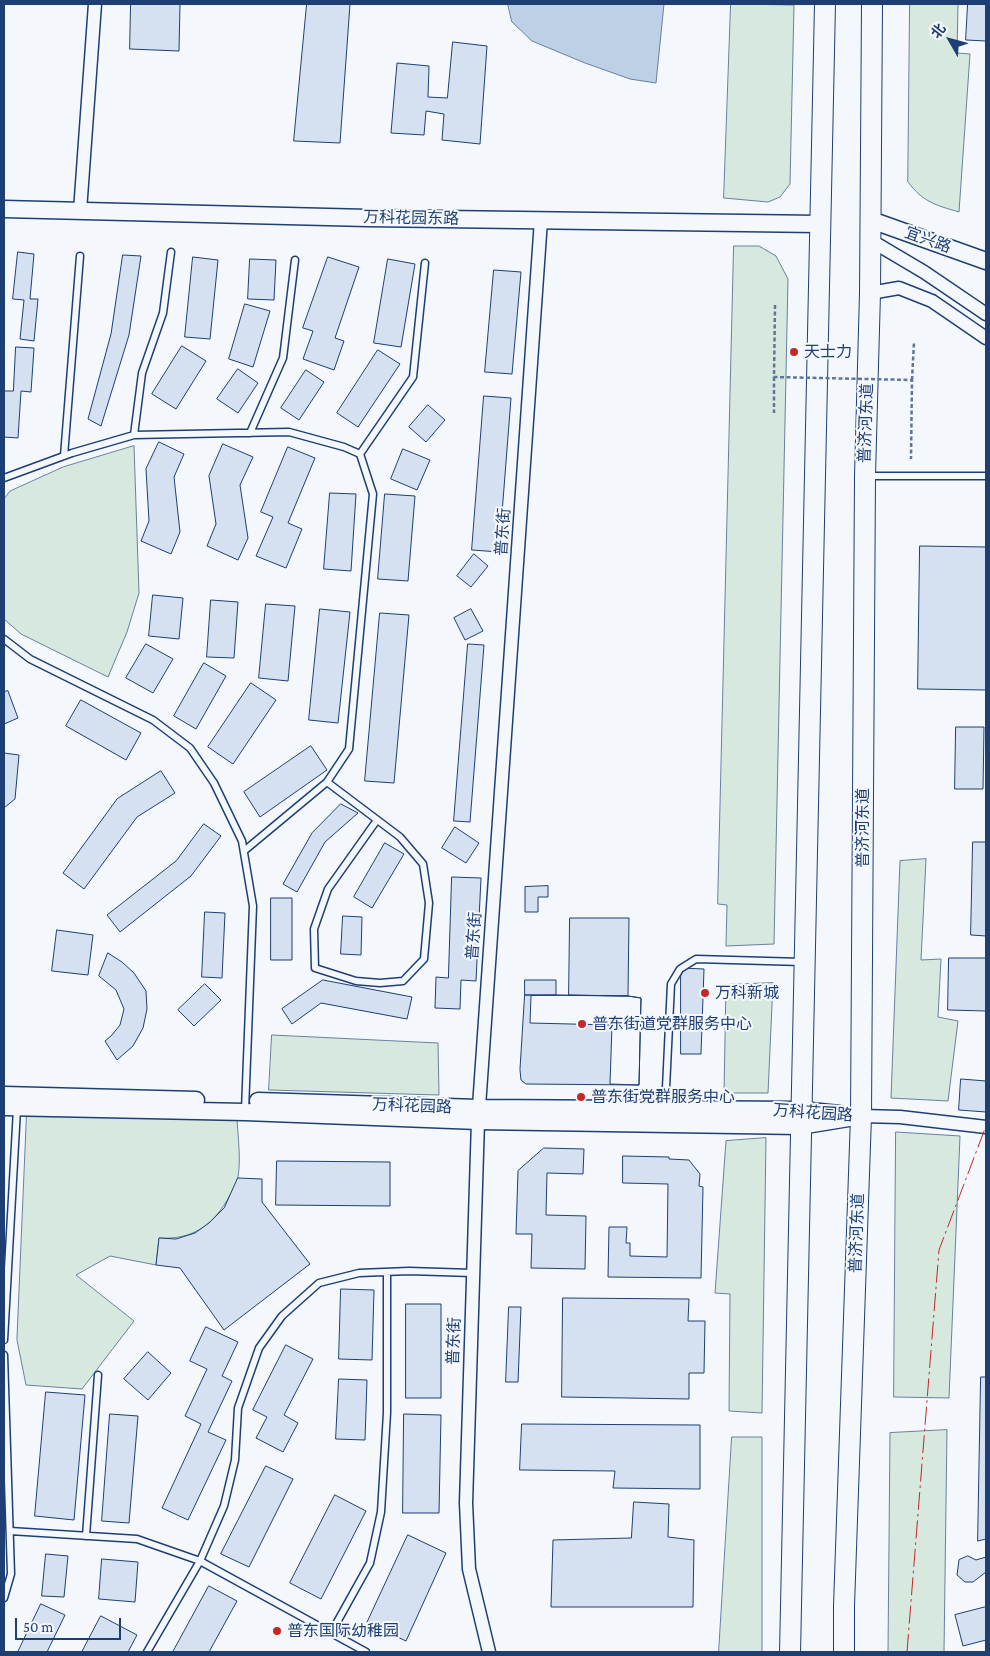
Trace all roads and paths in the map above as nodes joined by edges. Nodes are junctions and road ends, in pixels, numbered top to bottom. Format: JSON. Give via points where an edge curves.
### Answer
{"nodes":[{"id":1,"x":95,"y":4,"type":"edge"},
{"id":2,"x":825,"y":4,"type":"edge"},
{"id":3,"x":872,"y":4,"type":"edge"},
{"id":4,"x":4,"y":209,"type":"edge"},
{"id":5,"x":80,"y":211,"type":"junction"},
{"id":6,"x":541,"y":220,"type":"junction"},
{"id":7,"x":871,"y":220,"type":"junction"},
{"id":8,"x":819,"y":224,"type":"junction"},
{"id":9,"x":870,"y":240,"type":"junction"},
{"id":10,"x":171,"y":252,"type":"dead end"},
{"id":11,"x":80,"y":256,"type":"dead end"},
{"id":12,"x":295,"y":260,"type":"dead end"},
{"id":13,"x":986,"y":261,"type":"edge"},
{"id":14,"x":425,"y":263,"type":"dead end"},
{"id":15,"x":870,"y":293,"type":"junction"},
{"id":16,"x":775,"y":305,"type":"dead end"},
{"id":17,"x":986,"y":314,"type":"edge"},
{"id":18,"x":986,"y":338,"type":"edge"},
{"id":19,"x":914,"y":342,"type":"dead end"},
{"id":20,"x":774,"y":377,"type":"junction"},
{"id":21,"x":912,"y":380,"type":"junction"},
{"id":22,"x":774,"y":413,"type":"dead end"},
{"id":23,"x":250,"y":433,"type":"junction"},
{"id":24,"x":134,"y":435,"type":"junction"},
{"id":25,"x":360,"y":454,"type":"junction"},
{"id":26,"x":64,"y":456,"type":"junction"},
{"id":27,"x":911,"y":459,"type":"dead end"},
{"id":28,"x":865,"y":476,"type":"junction"},
{"id":29,"x":986,"y":476,"type":"edge"},
{"id":30,"x":4,"y":478,"type":"edge"},
{"id":31,"x":4,"y":639,"type":"edge"},
{"id":32,"x":327,"y":782,"type":"junction"},
{"id":33,"x":377,"y":820,"type":"junction"},
{"id":34,"x":244,"y":851,"type":"junction"},
{"id":35,"x":805,"y":962,"type":"junction"},
{"id":36,"x":11,"y":1101,"type":"edge"},
{"id":37,"x":246,"y":1106,"type":"junction"},
{"id":38,"x":478,"y":1115,"type":"junction"},
{"id":39,"x":861,"y":1116,"type":"junction"},
{"id":40,"x":665,"y":1117,"type":"junction"},
{"id":41,"x":801,"y":1118,"type":"junction"},
{"id":42,"x":986,"y":1127,"type":"edge"},
{"id":43,"x":387,"y":1272,"type":"junction"},
{"id":44,"x":472,"y":1273,"type":"junction"},
{"id":45,"x":5,"y":1283,"type":"edge"},
{"id":46,"x":4,"y":1340,"type":"edge"},
{"id":47,"x":4,"y":1354,"type":"edge"},
{"id":48,"x":98,"y":1375,"type":"dead end"},
{"id":49,"x":10,"y":1531,"type":"junction"},
{"id":50,"x":86,"y":1536,"type":"junction"},
{"id":51,"x":200,"y":1561,"type":"junction"},
{"id":52,"x":4,"y":1598,"type":"edge"},
{"id":53,"x":331,"y":1633,"type":"junction"},
{"id":54,"x":147,"y":1652,"type":"edge"},
{"id":55,"x":366,"y":1652,"type":"edge"},
{"id":56,"x":489,"y":1652,"type":"edge"},
{"id":57,"x":790,"y":1652,"type":"edge"},
{"id":58,"x":844,"y":1652,"type":"edge"}],
"edges":[{"from":1,"to":5,"type":"street"},
{"from":2,"to":8,"type":"main road"},
{"from":3,"to":7,"type":"main road","name":"普济河东道"},
{"from":4,"to":5,"type":"street","name":"万科花园东路"},
{"from":5,"to":6,"type":"street","name":"万科花园东路"},
{"from":6,"to":8,"type":"street","name":"万科花园东路"},
{"from":6,"to":38,"type":"street","name":"普东街"},
{"from":7,"to":9,"type":"main road","name":"普济河东道"},
{"from":7,"to":13,"type":"street","name":"宜兴路"},
{"from":8,"to":35,"type":"main road"},
{"from":9,"to":15,"type":"main road","name":"普济河东道"},
{"from":9,"to":17,"type":"street"},
{"from":10,"to":24,"type":"lane","via":[[163,313],[142,373]]},
{"from":11,"to":26,"type":"lane"},
{"from":12,"to":23,"type":"lane","via":[[283,358]]},
{"from":14,"to":25,"type":"lane","via":[[414,377]]},
{"from":15,"to":18,"type":"street","via":[[899,288],[932,301]]},
{"from":15,"to":28,"type":"main road","name":"普济河东道"},
{"from":16,"to":20,"type":"path","bridge":true},
{"from":19,"to":21,"type":"path"},
{"from":20,"to":21,"type":"path","bridge":true},
{"from":20,"to":22,"type":"path"},
{"from":21,"to":27,"type":"path","bridge":true},
{"from":23,"to":24,"type":"lane"},
{"from":23,"to":25,"type":"lane","via":[[289,432]]},
{"from":24,"to":26,"type":"lane"},
{"from":25,"to":32,"type":"lane","via":[[373,494],[349,749]]},
{"from":26,"to":30,"type":"lane"},
{"from":28,"to":29,"type":"lane"},
{"from":28,"to":39,"type":"main road","name":"普济河东道"},
{"from":31,"to":34,"type":"lane","via":[[30,658],[153,720],[190,748],[214,783]]},
{"from":32,"to":33,"type":"lane"},
{"from":32,"to":34,"type":"lane"},
{"from":33,"to":33,"type":"lane","via":[[400,837],[423,864],[429,903],[424,959],[403,981],[380,984],[356,981],[315,968],[314,929],[328,889]]},
{"from":34,"to":37,"type":"lane","via":[[253,906]]},
{"from":35,"to":40,"type":"lane","via":[[696,959],[680,969],[671,984]]},
{"from":35,"to":41,"type":"main road"},
{"from":36,"to":37,"type":"street","name":"万科花园路"},
{"from":36,"to":45,"type":"lane"},
{"from":37,"to":38,"type":"street","name":"万科花园路"},
{"from":38,"to":40,"type":"street","name":"万科花园路"},
{"from":38,"to":44,"type":"street","name":"普东街"},
{"from":39,"to":41,"type":"street","name":"万科花园路"},
{"from":39,"to":42,"type":"street"},
{"from":39,"to":58,"type":"main road","name":"普济河东道"},
{"from":40,"to":41,"type":"street","name":"万科花园路"},
{"from":41,"to":57,"type":"main road"},
{"from":43,"to":44,"type":"lane"},
{"from":43,"to":51,"type":"lane","via":[[359,1273],[319,1282],[282,1316],[259,1348],[238,1408],[235,1460],[224,1506]]},
{"from":43,"to":53,"type":"lane","via":[[387,1413],[381,1512],[370,1563]]},
{"from":44,"to":56,"type":"street","name":"普东街","via":[[466,1512],[469,1569]]},
{"from":45,"to":46,"type":"lane"},
{"from":47,"to":49,"type":"lane"},
{"from":48,"to":50,"type":"lane"},
{"from":49,"to":50,"type":"lane"},
{"from":49,"to":52,"type":"lane","via":[[11,1574]]},
{"from":50,"to":51,"type":"lane","via":[[137,1539]]},
{"from":51,"to":53,"type":"lane"},
{"from":51,"to":54,"type":"lane"},
{"from":53,"to":55,"type":"lane"}]}
